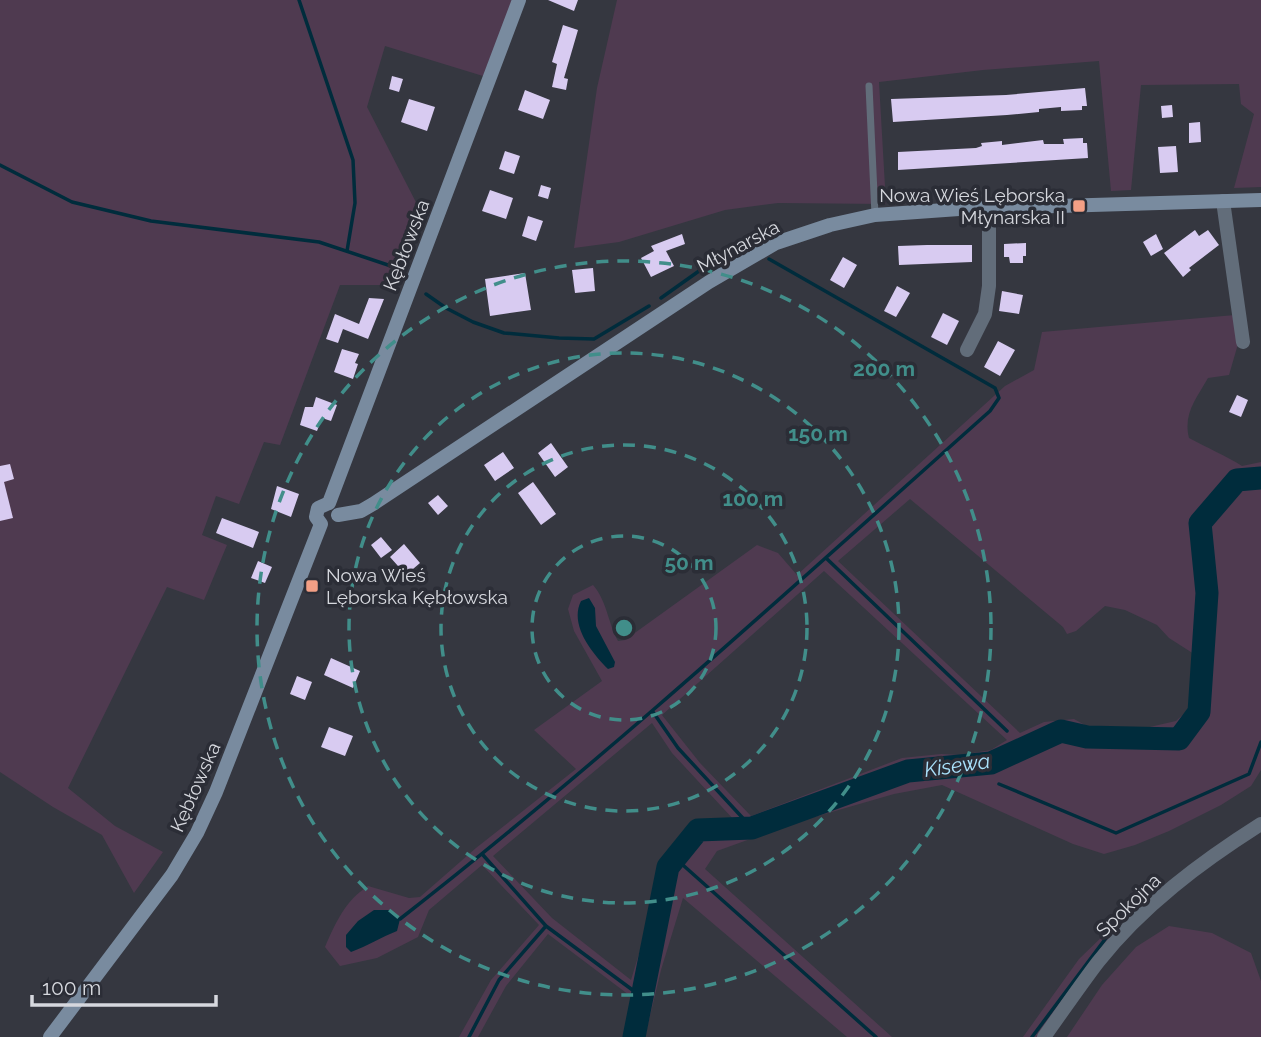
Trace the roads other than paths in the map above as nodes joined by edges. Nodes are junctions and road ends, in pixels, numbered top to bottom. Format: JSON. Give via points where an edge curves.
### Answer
{"nodes":[{"id":1,"x":519,"y":0,"type":"edge"},
{"id":2,"x":869,"y":86,"type":"dead end"},
{"id":3,"x":1261,"y":200,"type":"edge"},
{"id":4,"x":1223,"y":201,"type":"junction"},
{"id":5,"x":989,"y":208,"type":"junction"},
{"id":6,"x":875,"y":215,"type":"junction"},
{"id":7,"x":1243,"y":342,"type":"dead end"},
{"id":8,"x":967,"y":350,"type":"dead end"},
{"id":9,"x":334,"y":509,"type":"junction"},
{"id":10,"x":1261,"y":824,"type":"edge"},
{"id":11,"x":50,"y":1037,"type":"edge"},
{"id":12,"x":1044,"y":1037,"type":"edge"}],
"edges":[{"from":1,"to":9,"type":"street","name":"Kębłowska"},
{"from":2,"to":6,"type":"lane"},
{"from":3,"to":4,"type":"street","name":"Młynarska"},
{"from":4,"to":5,"type":"street","name":"Młynarska"},
{"from":4,"to":7,"type":"street"},
{"from":5,"to":6,"type":"street","name":"Młynarska"},
{"from":5,"to":8,"type":"street","via":[[985,314]]},
{"from":6,"to":9,"type":"street","name":"Młynarska","via":[[776,243],[674,304],[373,504],[361,511]]},
{"from":9,"to":11,"type":"street","name":"Kębłowska","via":[[318,508],[316,517],[321,524],[197,833],[172,875]]},
{"from":10,"to":12,"type":"street","name":"Spokojna","via":[[1209,857],[1143,912],[1099,961]]}]}
